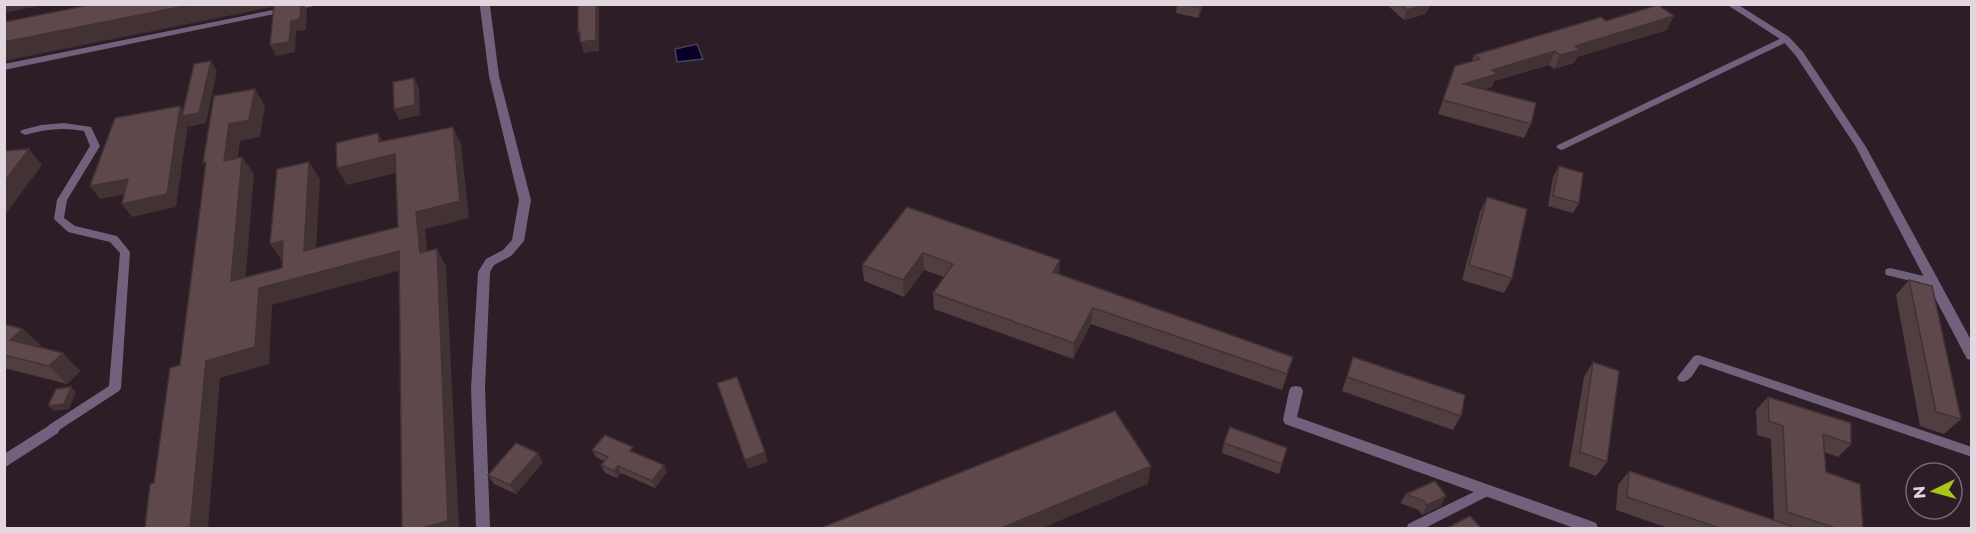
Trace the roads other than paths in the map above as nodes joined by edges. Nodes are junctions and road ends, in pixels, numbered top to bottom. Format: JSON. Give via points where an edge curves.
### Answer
{"nodes":[{"id":1,"x":319,"y":4,"type":"edge"},
{"id":2,"x":482,"y":4,"type":"edge"},
{"id":3,"x":1730,"y":4,"type":"edge"},
{"id":4,"x":1786,"y":39,"type":"junction"},
{"id":5,"x":4,"y":67,"type":"edge"},
{"id":6,"x":25,"y":132,"type":"dead end"},
{"id":7,"x":1561,"y":147,"type":"dead end"},
{"id":8,"x":1890,"y":272,"type":"dead end"},
{"id":9,"x":1932,"y":282,"type":"junction"},
{"id":10,"x":1971,"y":355,"type":"edge"},
{"id":11,"x":1683,"y":378,"type":"dead end"},
{"id":12,"x":1296,"y":391,"type":"dead end"},
{"id":13,"x":53,"y":429,"type":"joint"},
{"id":14,"x":1971,"y":452,"type":"edge"},
{"id":15,"x":4,"y":462,"type":"edge"},
{"id":16,"x":1486,"y":491,"type":"junction"},
{"id":17,"x":483,"y":528,"type":"edge"},
{"id":18,"x":1413,"y":528,"type":"edge"},
{"id":19,"x":1591,"y":528,"type":"edge"}],
"edges":[{"from":1,"to":5,"type":"street"},
{"from":2,"to":17,"type":"street","via":[[494,76],[525,200],[518,241],[490,262],[484,272],[478,388]]},
{"from":3,"to":4,"type":"street"},
{"from":4,"to":7,"type":"lane"},
{"from":4,"to":9,"type":"street","via":[[1861,147]]},
{"from":6,"to":13,"type":"lane","via":[[69,124],[88,129],[95,146],[62,201],[59,219],[72,229],[113,239],[124,252],[115,388]]},
{"from":8,"to":9,"type":"lane"},
{"from":9,"to":10,"type":"street"},
{"from":11,"to":14,"type":"lane","via":[[1698,359]]},
{"from":12,"to":16,"type":"street","via":[[1290,420]]},
{"from":13,"to":15,"type":"street"},
{"from":16,"to":18,"type":"lane"},
{"from":16,"to":19,"type":"street"}]}
